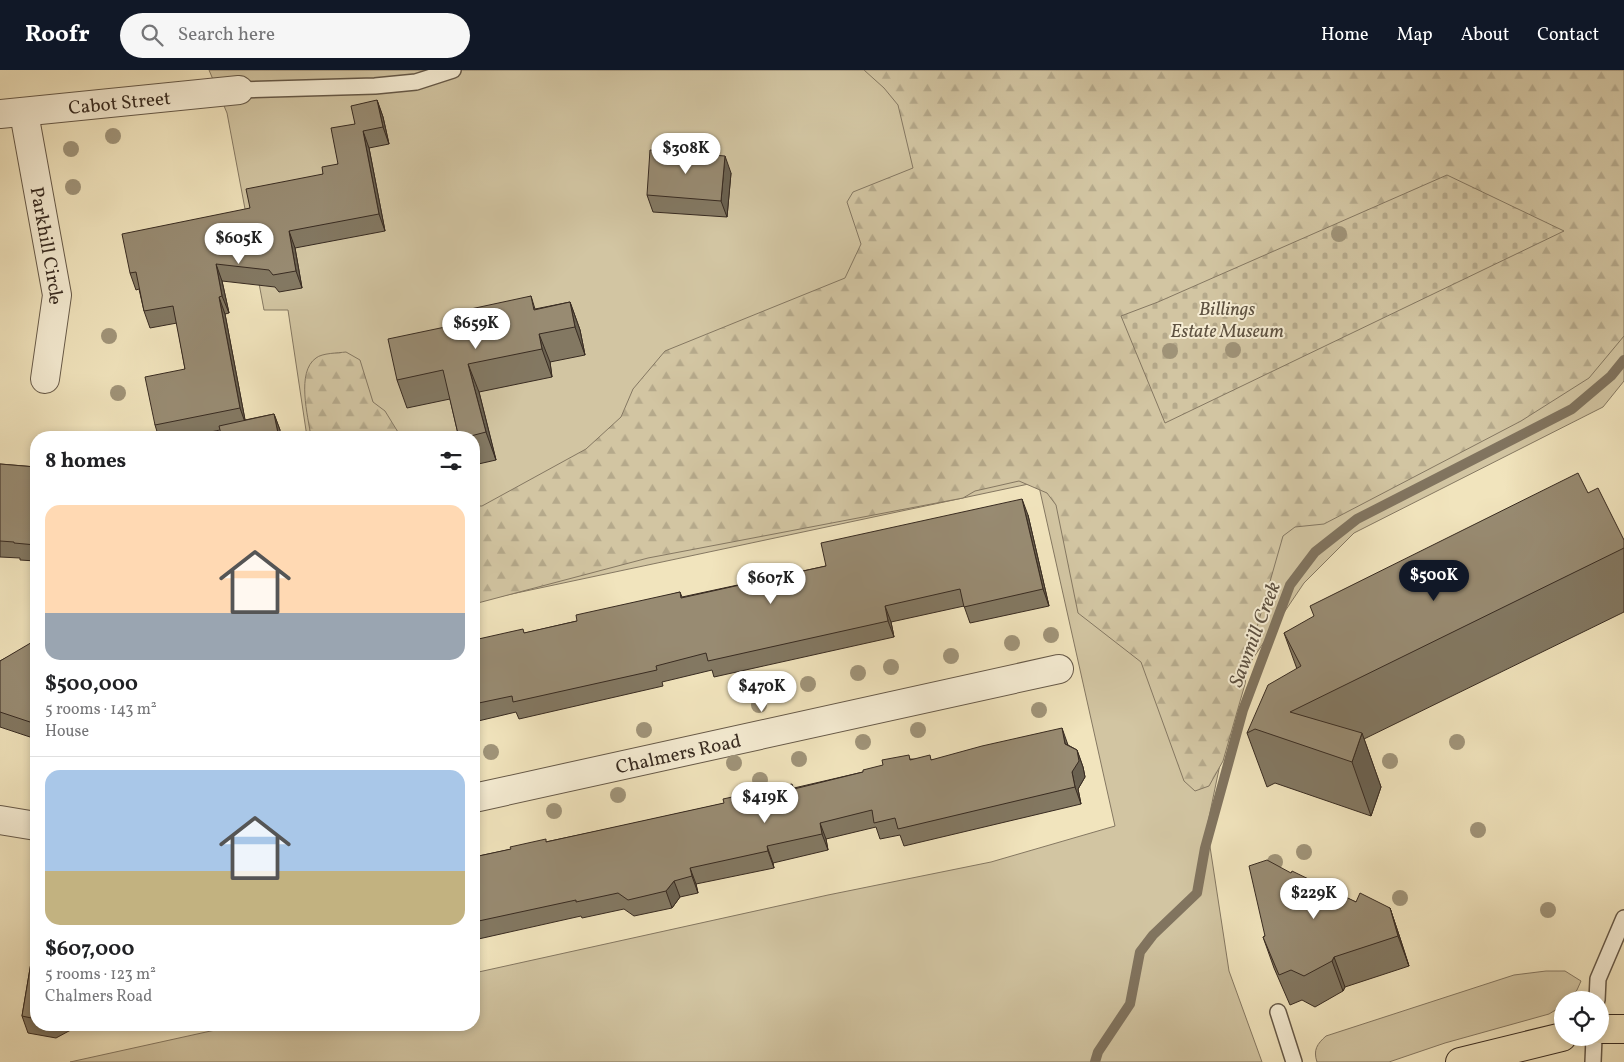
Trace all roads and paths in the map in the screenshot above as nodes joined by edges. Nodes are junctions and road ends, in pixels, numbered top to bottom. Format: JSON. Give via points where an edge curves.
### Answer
{"nodes":[{"id":1,"x":453,"y":70,"type":"edge"},
{"id":2,"x":239,"y":90,"type":"joint"},
{"id":3,"x":12,"y":113,"type":"edge"},
{"id":4,"x":45,"y":379,"type":"dead end"},
{"id":5,"x":1059,"y":669,"type":"dead end"},
{"id":6,"x":480,"y":797,"type":"edge"},
{"id":7,"x":0,"y":820,"type":"edge"},
{"id":8,"x":30,"y":825,"type":"edge"},
{"id":9,"x":1624,"y":918,"type":"edge"},
{"id":10,"x":1597,"y":991,"type":"edge"},
{"id":11,"x":1278,"y":1012,"type":"dead end"},
{"id":12,"x":1609,"y":1029,"type":"edge"},
{"id":13,"x":1624,"y":1029,"type":"edge"},
{"id":14,"x":1554,"y":1039,"type":"edge"},
{"id":15,"x":1594,"y":1046,"type":"edge"},
{"id":16,"x":1294,"y":1062,"type":"edge"},
{"id":17,"x":1460,"y":1062,"type":"edge"},
{"id":18,"x":1593,"y":1062,"type":"edge"}],
"edges":[{"from":1,"to":2,"type":"lane","via":[[416,82],[375,86]]},
{"from":2,"to":3,"type":"street","name":"Cabot Street"},
{"from":3,"to":4,"type":"street","name":"Parkhill Circle","via":[[57,295]]},
{"from":5,"to":6,"type":"street","name":"Chalmers Road"},
{"from":7,"to":8,"type":"street"},
{"from":9,"to":10,"type":"lane","via":[[1598,979]]},
{"from":11,"to":16,"type":"lane"},
{"from":12,"to":13,"type":"main road"},
{"from":14,"to":17,"type":"main road"},
{"from":15,"to":18,"type":"lane"}]}
